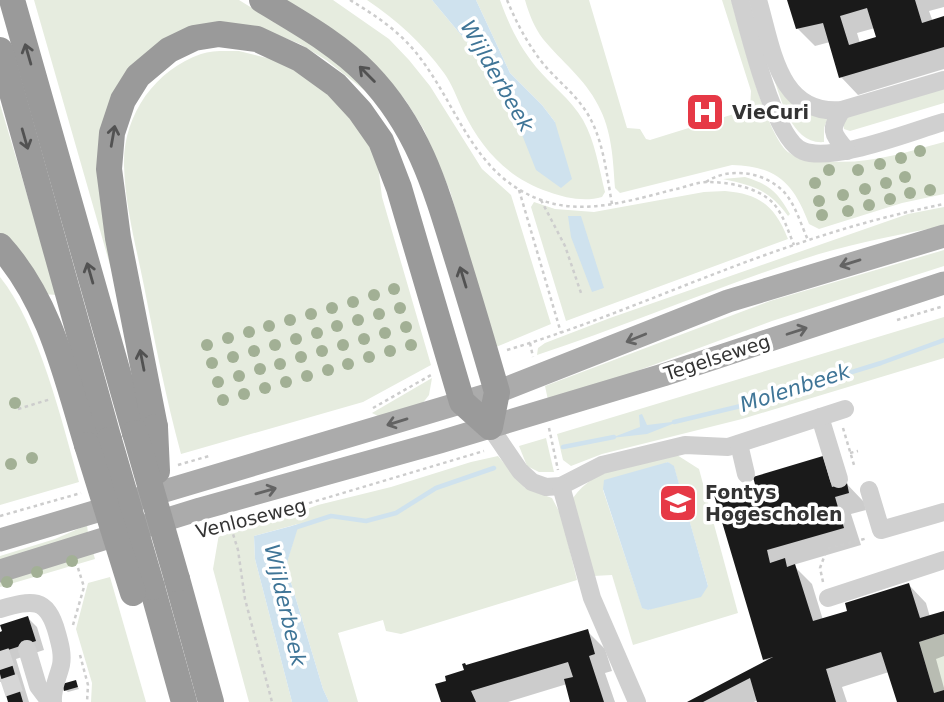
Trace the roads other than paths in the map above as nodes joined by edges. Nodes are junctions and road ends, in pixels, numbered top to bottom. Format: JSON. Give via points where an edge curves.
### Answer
{"nodes":[{"id":1,"x":12,"y":0,"type":"edge"},
{"id":2,"x":262,"y":0,"type":"edge"},
{"id":3,"x":740,"y":0,"type":"edge"},
{"id":4,"x":758,"y":0,"type":"edge"},
{"id":5,"x":0,"y":50,"type":"edge"},
{"id":6,"x":944,"y":80,"type":"edge"},
{"id":7,"x":842,"y":110,"type":"junction"},
{"id":8,"x":944,"y":122,"type":"edge"},
{"id":9,"x":846,"y":151,"type":"junction"},
{"id":10,"x":944,"y":236,"type":"edge"},
{"id":11,"x":0,"y":246,"type":"edge"},
{"id":12,"x":944,"y":283,"type":"edge"},
{"id":13,"x":498,"y":391,"type":"junction"},
{"id":14,"x":462,"y":402,"type":"junction"},
{"id":15,"x":845,"y":409,"type":"dead end"},
{"id":16,"x":820,"y":417,"type":"junction"},
{"id":17,"x":145,"y":430,"type":"junction"},
{"id":18,"x":495,"y":436,"type":"junction"},
{"id":19,"x":98,"y":442,"type":"junction"},
{"id":20,"x":739,"y":444,"type":"junction"},
{"id":21,"x":746,"y":474,"type":"dead end"},
{"id":22,"x":839,"y":479,"type":"dead end"},
{"id":23,"x":561,"y":486,"type":"junction"},
{"id":24,"x":869,"y":490,"type":"dead end"},
{"id":25,"x":944,"y":512,"type":"edge"},
{"id":26,"x":0,"y":540,"type":"edge"},
{"id":27,"x":944,"y":561,"type":"edge"},
{"id":28,"x":0,"y":571,"type":"edge"},
{"id":29,"x":143,"y":590,"type":"junction"},
{"id":30,"x":828,"y":598,"type":"road end"},
{"id":31,"x":0,"y":610,"type":"edge"},
{"id":32,"x":27,"y":649,"type":"dead end"},
{"id":33,"x":51,"y":702,"type":"edge"},
{"id":34,"x":177,"y":702,"type":"edge"},
{"id":35,"x":184,"y":702,"type":"edge"},
{"id":36,"x":211,"y":702,"type":"edge"},
{"id":37,"x":637,"y":702,"type":"edge"}],
"edges":[{"from":17,"to":1,"type":"highway","one_way":true},
{"from":13,"to":2,"type":"highway","one_way":true,"via":[[434,180],[413,135],[366,72],[330,41]]},
{"from":3,"to":9,"type":"lane","via":[[771,104],[788,140],[803,151]]},
{"from":4,"to":7,"type":"lane","via":[[780,77],[795,97],[810,108]]},
{"from":5,"to":19,"type":"highway","one_way":true},
{"from":6,"to":7,"type":"lane"},
{"from":7,"to":9,"type":"lane","via":[[833,125],[834,135]]},
{"from":8,"to":9,"type":"lane"},
{"from":10,"to":13,"type":"main road","one_way":true,"via":[[728,301]]},
{"from":11,"to":19,"type":"highway","via":[[32,288]]},
{"from":18,"to":12,"type":"main road","name":"Tegelseweg","one_way":true,"via":[[663,375]]},
{"from":13,"to":14,"type":"main road"},
{"from":13,"to":18,"type":"highway"},
{"from":17,"to":14,"type":"highway","one_way":true,"via":[[109,169],[112,133],[123,100],[138,76],[169,50],[194,38],[219,34],[257,39],[300,59],[336,85],[381,141]]},
{"from":14,"to":18,"type":"highway"},
{"from":14,"to":26,"type":"main road","one_way":true},
{"from":15,"to":16,"type":"lane"},
{"from":16,"to":20,"type":"lane"},
{"from":16,"to":22,"type":"lane"},
{"from":17,"to":36,"type":"highway","bridge":true,"via":[[158,511]]},
{"from":18,"to":23,"type":"lane","via":[[532,482]]},
{"from":28,"to":18,"type":"main road","name":"Venloseweg","one_way":true,"via":[[200,509]]},
{"from":19,"to":29,"type":"highway","bridge":true},
{"from":20,"to":21,"type":"lane"},
{"from":20,"to":23,"type":"lane","via":[[685,445],[602,465]]},
{"from":23,"to":37,"type":"lane","via":[[592,598]]},
{"from":24,"to":25,"type":"lane","via":[[881,530]]},
{"from":27,"to":30,"type":"lane"},
{"from":29,"to":34,"type":"highway"},
{"from":29,"to":35,"type":"highway"},
{"from":31,"to":33,"type":"lane","via":[[26,602],[47,608],[62,651]]},
{"from":32,"to":33,"type":"lane","via":[[38,686]]}]}
